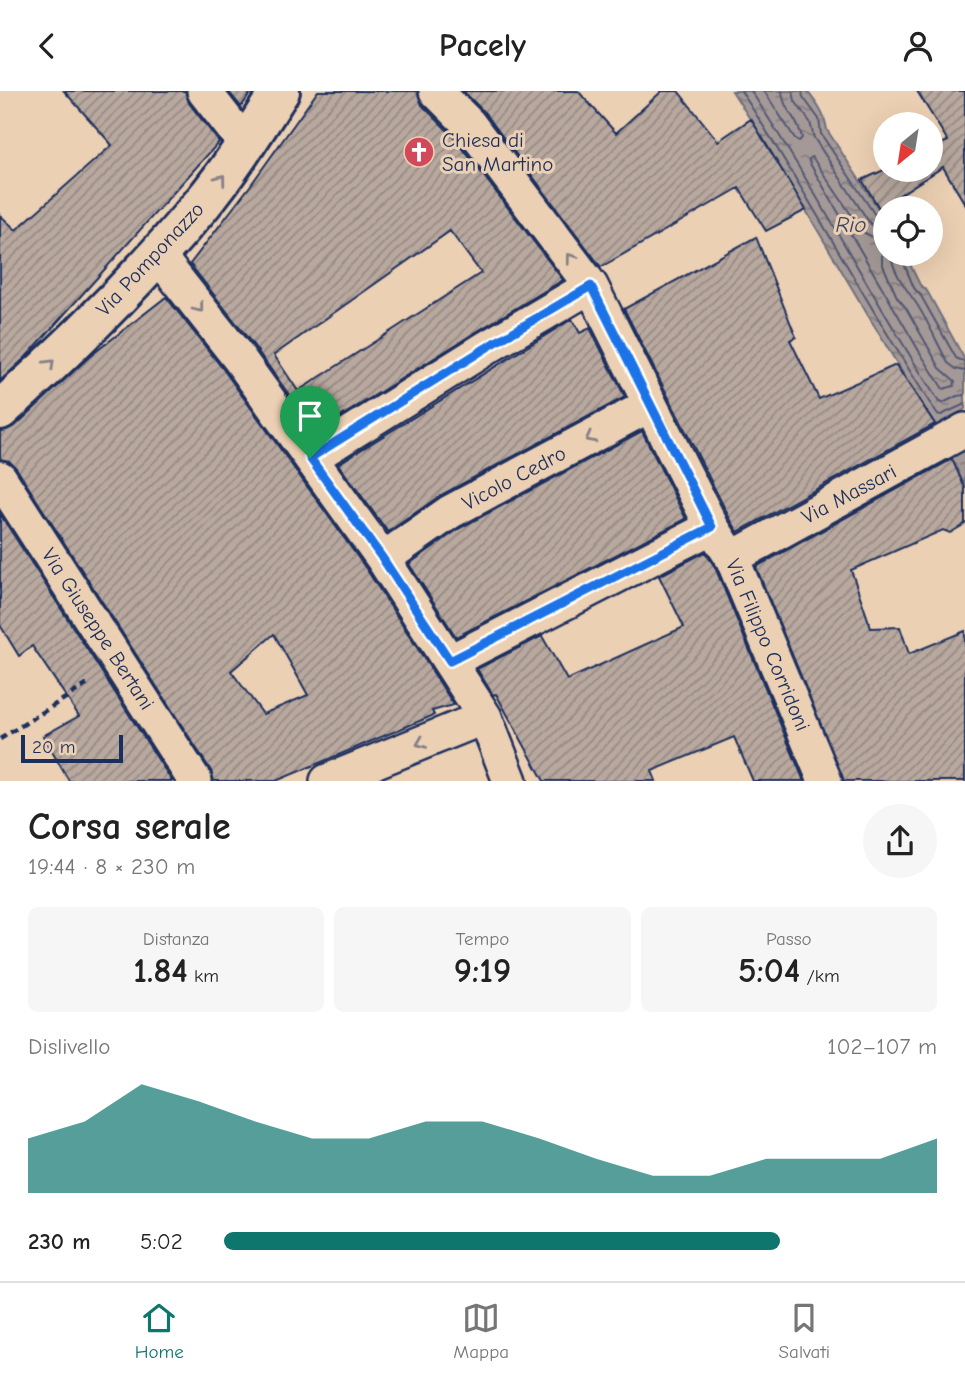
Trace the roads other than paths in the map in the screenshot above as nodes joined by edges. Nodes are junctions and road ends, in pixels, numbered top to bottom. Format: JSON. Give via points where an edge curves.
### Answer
{"nodes":[{"id":1,"x":204,"y":91,"type":"edge"},
{"id":2,"x":280,"y":91,"type":"edge"},
{"id":3,"x":436,"y":91,"type":"edge"},
{"id":4,"x":246,"y":145,"type":"junction"},
{"id":5,"x":157,"y":254,"type":"junction"},
{"id":6,"x":591,"y":286,"type":"junction"},
{"id":7,"x":650,"y":405,"type":"junction"},
{"id":8,"x":0,"y":410,"type":"edge"},
{"id":9,"x":955,"y":436,"type":"edge"},
{"id":10,"x":310,"y":458,"type":"junction"},
{"id":11,"x":0,"y":478,"type":"edge"},
{"id":12,"x":712,"y":527,"type":"junction"},
{"id":13,"x":732,"y":558,"type":"junction"},
{"id":14,"x":383,"y":559,"type":"junction"},
{"id":15,"x":450,"y":661,"type":"junction"},
{"id":16,"x":485,"y":717,"type":"junction"},
{"id":17,"x":195,"y":781,"type":"edge"},
{"id":18,"x":327,"y":781,"type":"edge"},
{"id":19,"x":510,"y":781,"type":"edge"},
{"id":20,"x":825,"y":781,"type":"edge"}],
"edges":[{"from":1,"to":4,"type":"street"},
{"from":2,"to":4,"type":"main road","name":"Via Pomponazzo"},
{"from":6,"to":3,"type":"street","name":"Via Filippo Corridoni","one_way":true,"via":[[469,124]]},
{"from":5,"to":4,"type":"main road","name":"Via Pomponazzo","one_way":true},
{"from":8,"to":5,"type":"main road","name":"Via Pomponazzo","one_way":true},
{"from":5,"to":10,"type":"street","one_way":true},
{"from":6,"to":7,"type":"street","name":"Via Filippo Corridoni"},
{"from":6,"to":10,"type":"street"},
{"from":7,"to":12,"type":"street","name":"Via Filippo Corridoni"},
{"from":7,"to":14,"type":"street","name":"Vicolo Cedro","one_way":true,"via":[[450,512]]},
{"from":9,"to":13,"type":"street","name":"Via Massari"},
{"from":10,"to":14,"type":"street"},
{"from":11,"to":17,"type":"street","name":"Via Giuseppe Bertani"},
{"from":12,"to":13,"type":"street","name":"Via Filippo Corridoni"},
{"from":12,"to":15,"type":"street"},
{"from":13,"to":20,"type":"street","name":"Via Filippo Corridoni"},
{"from":14,"to":15,"type":"street"},
{"from":15,"to":16,"type":"street"},
{"from":16,"to":18,"type":"street","one_way":true},
{"from":16,"to":19,"type":"street"}]}
